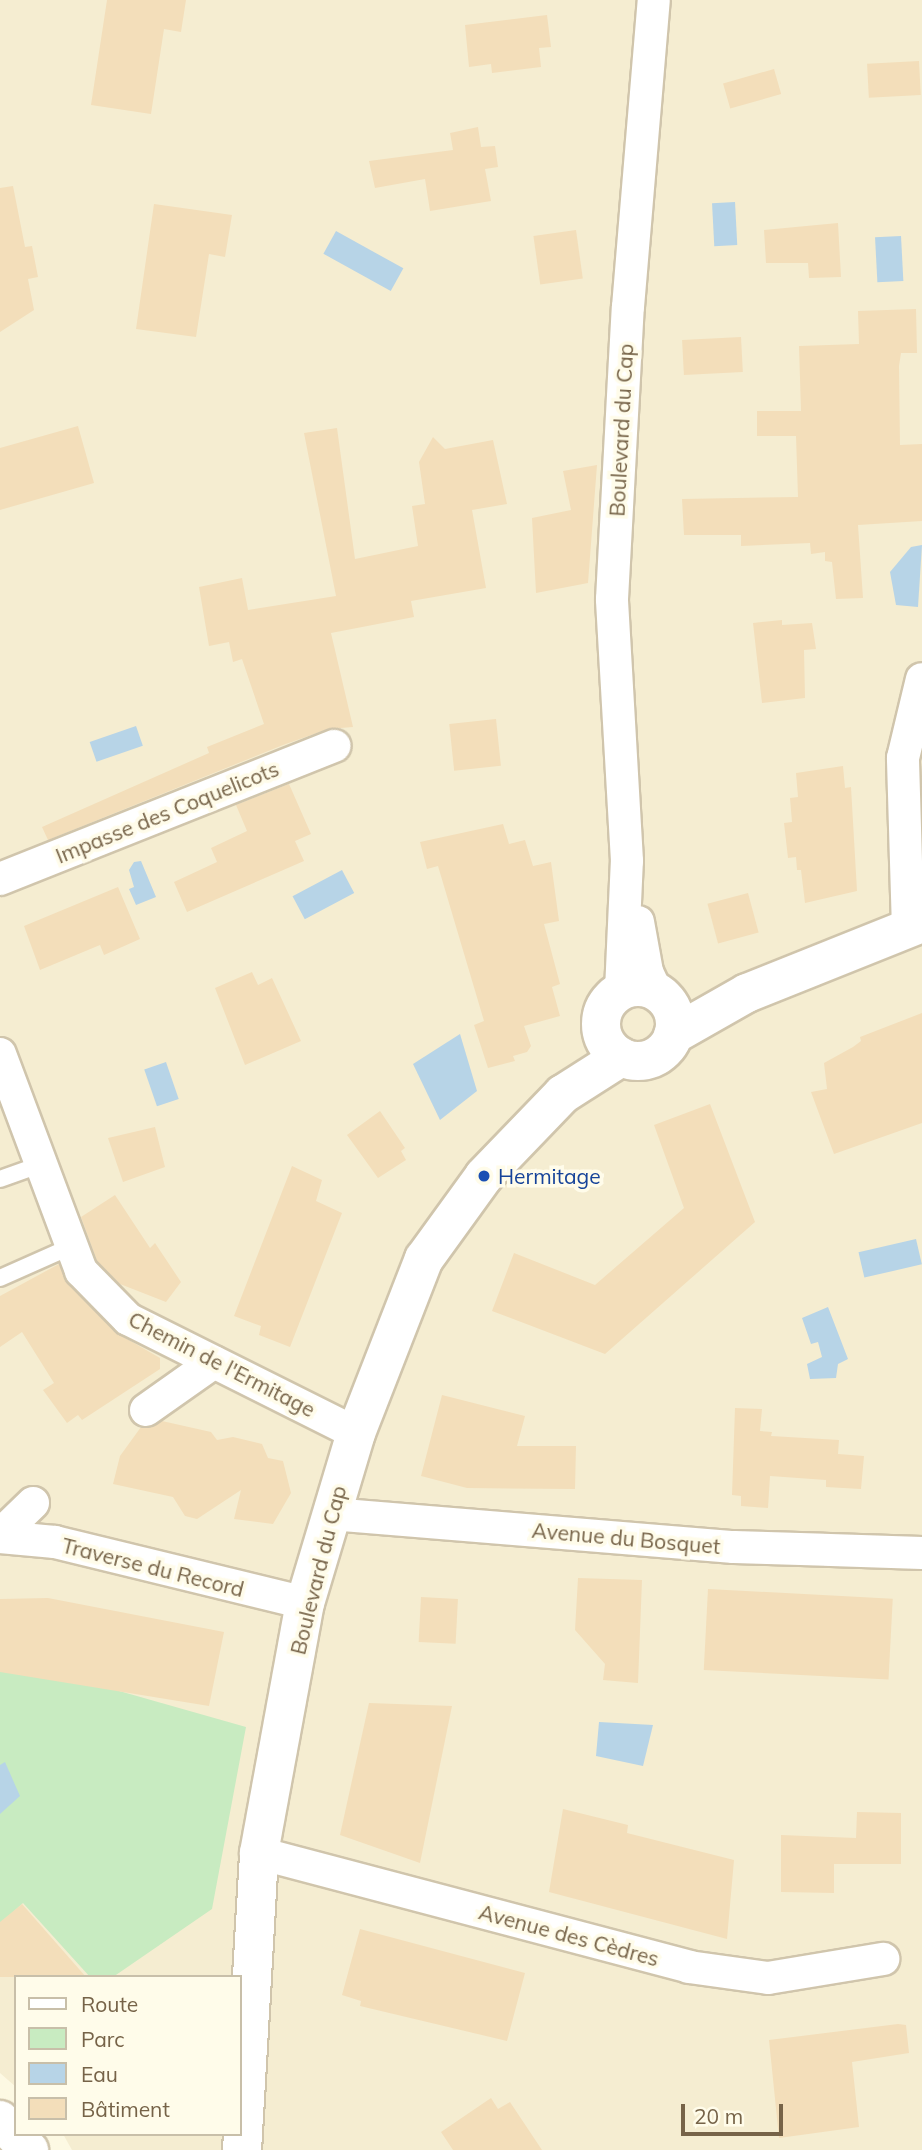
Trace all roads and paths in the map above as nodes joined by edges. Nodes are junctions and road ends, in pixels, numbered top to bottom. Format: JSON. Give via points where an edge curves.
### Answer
{"nodes":[{"id":1,"x":654,"y":0,"type":"edge"},
{"id":2,"x":922,"y":678,"type":"edge"},
{"id":3,"x":335,"y":746,"type":"dead end"},
{"id":4,"x":0,"y":879,"type":"edge"},
{"id":5,"x":915,"y":926,"type":"edge"},
{"id":6,"x":647,"y":993,"type":"junction"},
{"id":7,"x":747,"y":993,"type":"junction"},
{"id":8,"x":673,"y":1035,"type":"junction"},
{"id":9,"x":611,"y":1043,"type":"junction"},
{"id":10,"x":0,"y":1054,"type":"edge"},
{"id":11,"x":39,"y":1165,"type":"junction"},
{"id":12,"x":0,"y":1179,"type":"edge"},
{"id":13,"x":70,"y":1247,"type":"junction"},
{"id":14,"x":0,"y":1278,"type":"edge"},
{"id":15,"x":214,"y":1362,"type":"junction"},
{"id":16,"x":146,"y":1410,"type":"dead end"},
{"id":17,"x":356,"y":1433,"type":"junction"},
{"id":18,"x":33,"y":1503,"type":"dead end"},
{"id":19,"x":331,"y":1514,"type":"junction"},
{"id":20,"x":0,"y":1536,"type":"edge"},
{"id":21,"x":922,"y":1553,"type":"edge"},
{"id":22,"x":305,"y":1604,"type":"junction"},
{"id":23,"x":259,"y":1853,"type":"junction"},
{"id":24,"x":883,"y":1959,"type":"dead end"},
{"id":25,"x":0,"y":2120,"type":"edge"},
{"id":26,"x":14,"y":2136,"type":"edge"},
{"id":27,"x":242,"y":2150,"type":"edge"}],
"edges":[{"from":1,"to":6,"type":"street","name":"Boulevard du Cap","via":[[628,307],[612,599],[627,861]]},
{"from":2,"to":5,"type":"street","via":[[903,758]]},
{"from":3,"to":4,"type":"street","name":"Impasse des Coquelicots"},
{"from":5,"to":7,"type":"street"},
{"from":6,"to":7,"type":"street"},
{"from":6,"to":8,"type":"street","via":[[673,1008]]},
{"from":6,"to":9,"type":"street","via":[[605,1007]]},
{"from":7,"to":8,"type":"street"},
{"from":8,"to":9,"type":"street","via":[[654,1058]]},
{"from":9,"to":17,"type":"street","name":"Boulevard du Cap","via":[[484,1176],[424,1259]]},
{"from":10,"to":11,"type":"street","name":"Chemin de l'Ermitage"},
{"from":11,"to":12,"type":"lane"},
{"from":11,"to":13,"type":"street","name":"Chemin de l'Ermitage"},
{"from":13,"to":14,"type":"lane"},
{"from":13,"to":15,"type":"street","name":"Chemin de l'Ermitage","via":[[81,1271],[128,1319]]},
{"from":15,"to":16,"type":"street"},
{"from":15,"to":17,"type":"street","name":"Chemin de l'Ermitage"},
{"from":17,"to":19,"type":"street","name":"Boulevard du Cap"},
{"from":18,"to":20,"type":"street"},
{"from":19,"to":21,"type":"street","name":"Avenue du Bosquet","via":[[734,1547]]},
{"from":19,"to":22,"type":"street","name":"Boulevard du Cap"},
{"from":20,"to":22,"type":"street","name":"Traverse du Record","via":[[55,1542]]},
{"from":22,"to":23,"type":"street","name":"Boulevard du Cap"},
{"from":23,"to":24,"type":"street","name":"Avenue des Cèdres","via":[[689,1967],[768,1978]]},
{"from":23,"to":27,"type":"street","name":"Boulevard du Cap"},
{"from":25,"to":26,"type":"street"}]}
